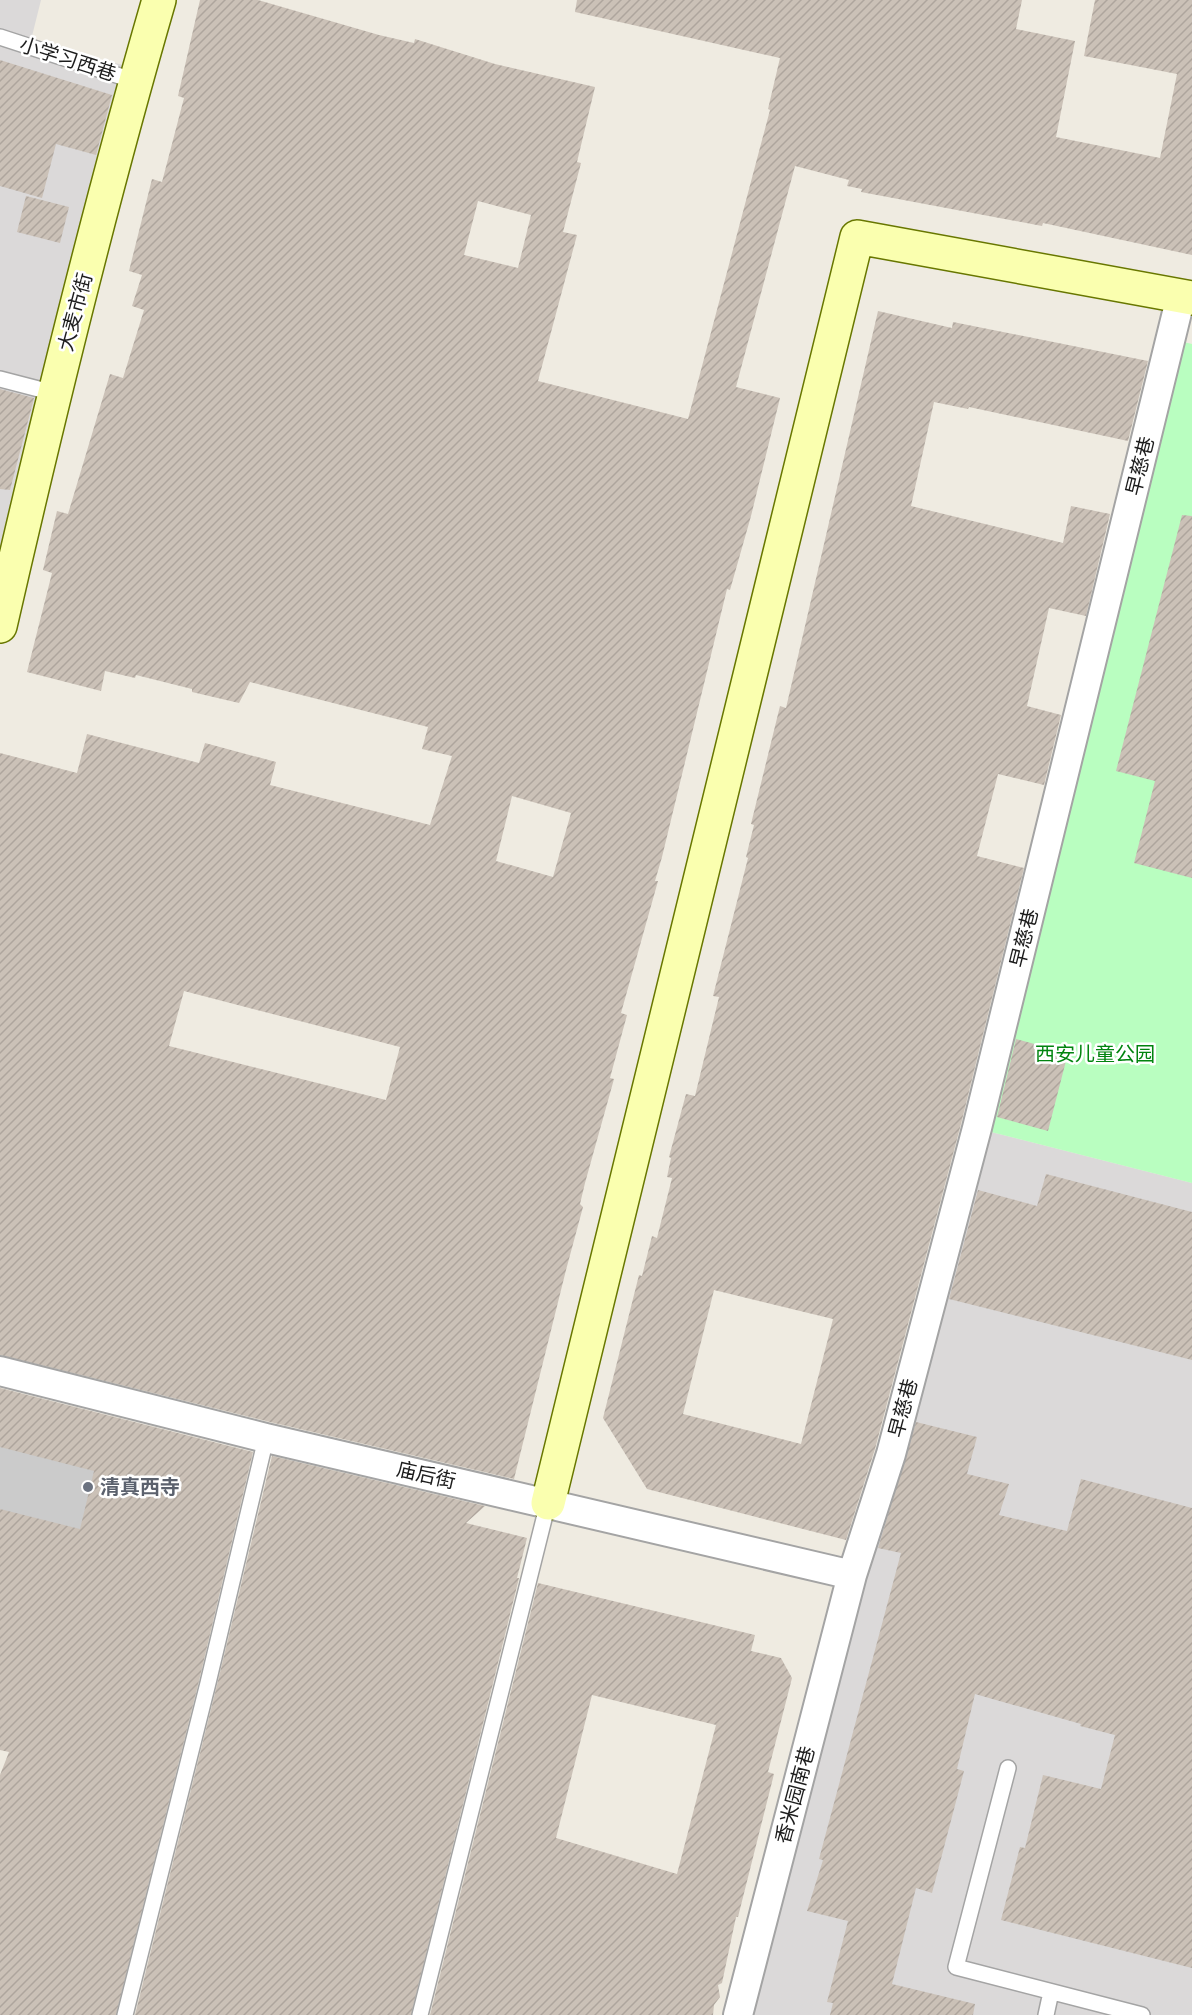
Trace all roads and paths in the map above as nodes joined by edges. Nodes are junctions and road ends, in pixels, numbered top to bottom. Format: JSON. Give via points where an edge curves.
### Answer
{"nodes":[{"id":1,"x":159,"y":0,"type":"edge"},
{"id":2,"x":0,"y":37,"type":"edge"},
{"id":3,"x":135,"y":81,"type":"junction"},
{"id":4,"x":1187,"y":297,"type":"edge"},
{"id":5,"x":0,"y":379,"type":"edge"},
{"id":6,"x":54,"y":393,"type":"junction"},
{"id":7,"x":0,"y":626,"type":"edge"},
{"id":8,"x":0,"y":1371,"type":"edge"},
{"id":9,"x":266,"y":1438,"type":"junction"},
{"id":10,"x":548,"y":1503,"type":"junction"},
{"id":11,"x":852,"y":1575,"type":"junction"},
{"id":12,"x":1008,"y":1768,"type":"dead end"},
{"id":13,"x":1051,"y":1992,"type":"junction"},
{"id":14,"x":124,"y":2015,"type":"edge"},
{"id":15,"x":420,"y":2015,"type":"edge"},
{"id":16,"x":738,"y":2015,"type":"edge"},
{"id":17,"x":1046,"y":2015,"type":"edge"},
{"id":18,"x":1142,"y":2015,"type":"edge"}],
"edges":[{"from":1,"to":3,"type":"street","name":"大麦市街"},
{"from":2,"to":3,"type":"lane","name":"小学习西巷"},
{"from":3,"to":6,"type":"street","name":"大麦市街"},
{"from":4,"to":10,"type":"street","via":[[857,237]]},
{"from":4,"to":11,"type":"street","name":"早慈巷","via":[[977,1128],[891,1454]]},
{"from":5,"to":6,"type":"lane"},
{"from":6,"to":7,"type":"street","name":"大麦市街"},
{"from":8,"to":9,"type":"street","name":"庙后街"},
{"from":9,"to":10,"type":"street","name":"庙后街"},
{"from":9,"to":14,"type":"lane"},
{"from":10,"to":11,"type":"street","name":"庙后街"},
{"from":10,"to":15,"type":"lane"},
{"from":11,"to":16,"type":"street","name":"香米园南巷"},
{"from":12,"to":13,"type":"lane","via":[[957,1967]]},
{"from":13,"to":17,"type":"lane"},
{"from":13,"to":18,"type":"lane"}]}
